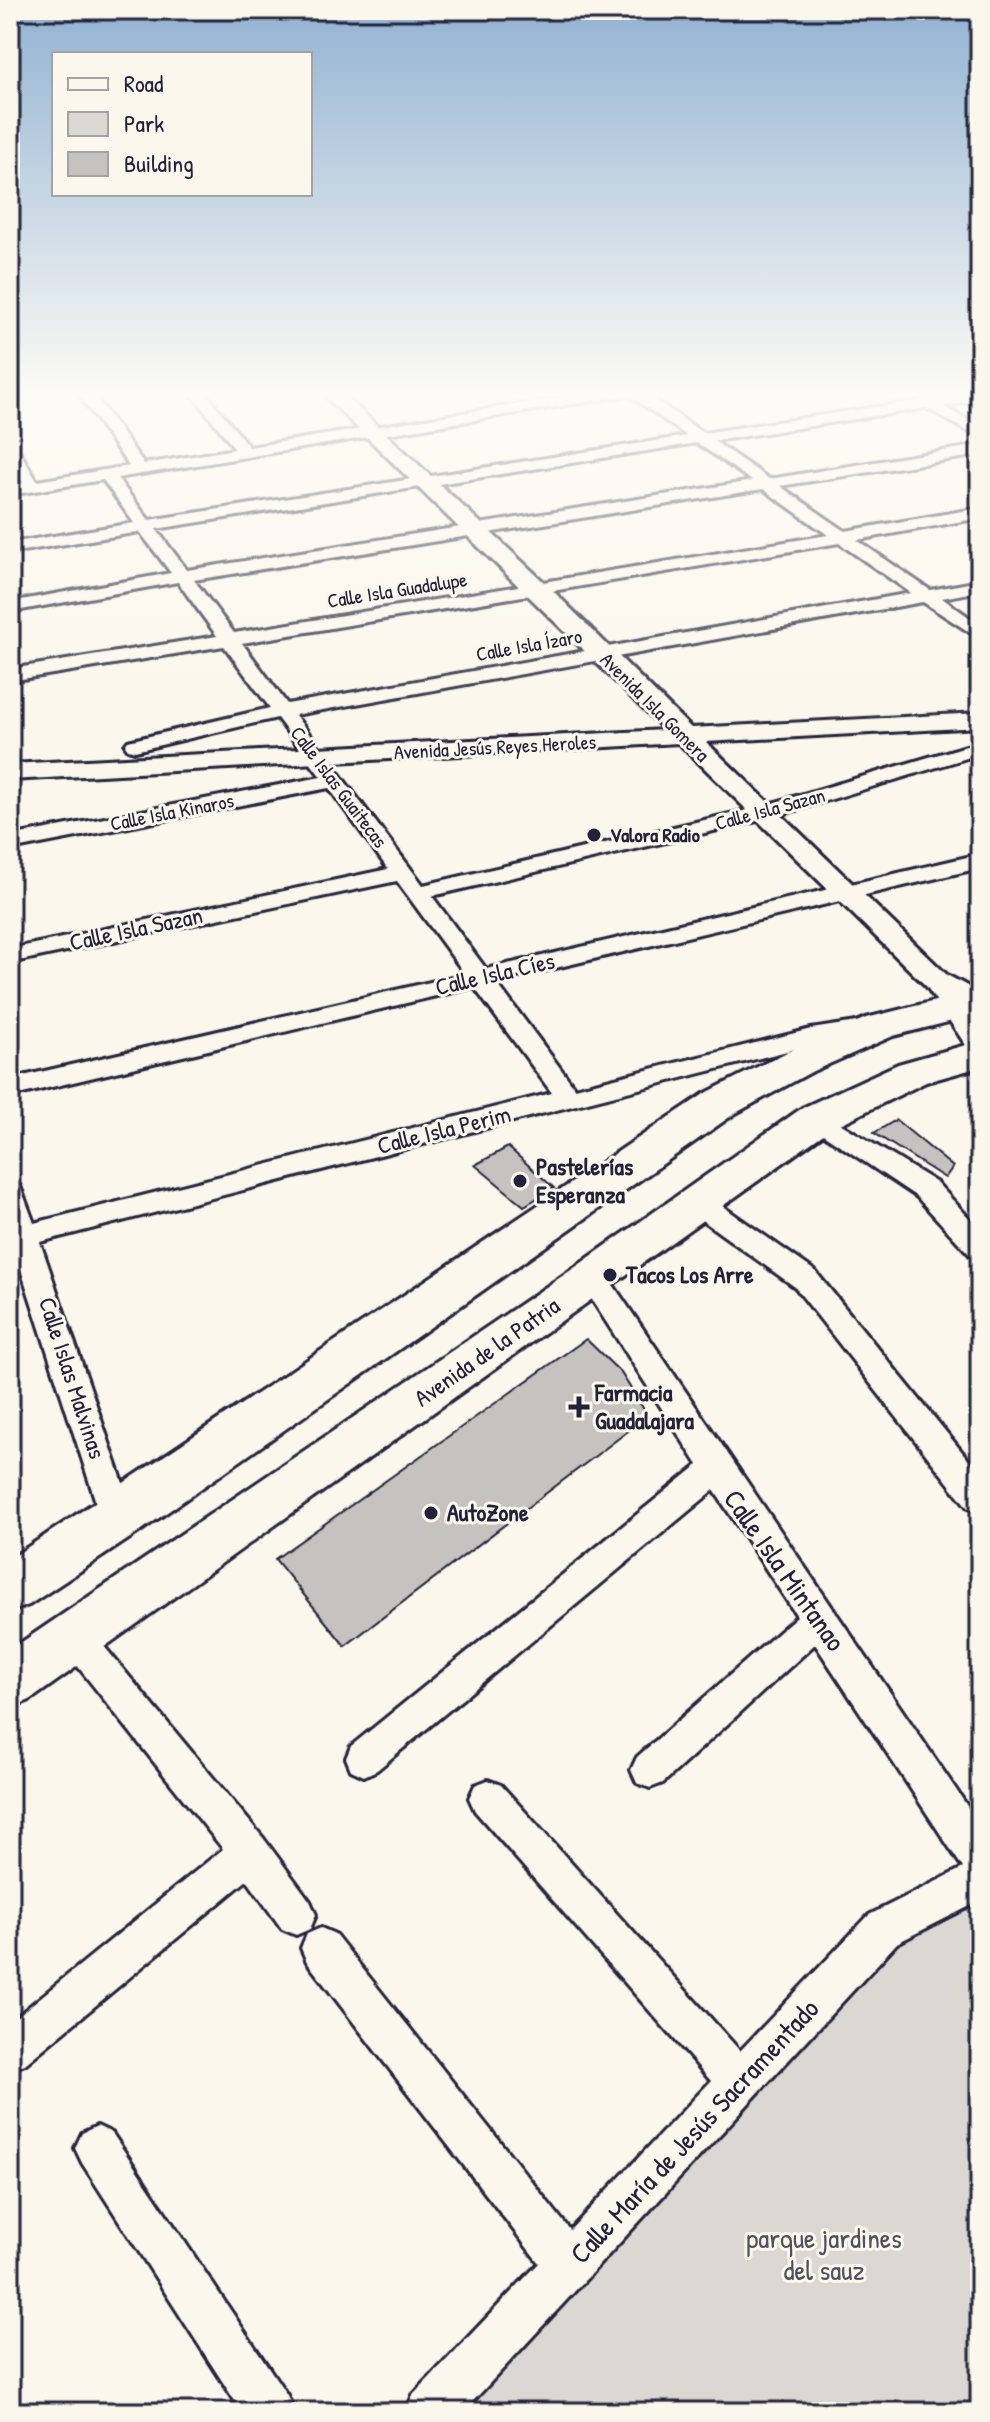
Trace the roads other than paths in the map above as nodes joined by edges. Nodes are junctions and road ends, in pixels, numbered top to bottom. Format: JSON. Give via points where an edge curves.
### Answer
{"nodes":[{"id":1,"x":130,"y":505,"type":"edge"},
{"id":2,"x":268,"y":505,"type":"edge"},
{"id":3,"x":448,"y":505,"type":"edge"},
{"id":4,"x":644,"y":505,"type":"edge"},
{"id":5,"x":796,"y":505,"type":"edge"},
{"id":6,"x":980,"y":513,"type":"edge"},
{"id":7,"x":145,"y":525,"type":"junction"},
{"id":8,"x":476,"y":531,"type":"junction"},
{"id":9,"x":845,"y":538,"type":"junction"},
{"id":10,"x":10,"y":548,"type":"edge"},
{"id":11,"x":183,"y":576,"type":"junction"},
{"id":12,"x":980,"y":586,"type":"edge"},
{"id":13,"x":539,"y":590,"type":"junction"},
{"id":14,"x":927,"y":595,"type":"junction"},
{"id":15,"x":10,"y":607,"type":"edge"},
{"id":16,"x":980,"y":633,"type":"edge"},
{"id":17,"x":229,"y":638,"type":"junction"},
{"id":18,"x":603,"y":654,"type":"junction"},
{"id":19,"x":10,"y":675,"type":"edge"},
{"id":20,"x":980,"y":704,"type":"edge"},
{"id":21,"x":282,"y":711,"type":"junction"},
{"id":22,"x":665,"y":718,"type":"junction"},
{"id":23,"x":980,"y":720,"type":"edge"},
{"id":24,"x":683,"y":736,"type":"junction"},
{"id":25,"x":135,"y":745,"type":"junction"},
{"id":26,"x":310,"y":748,"type":"junction"},
{"id":27,"x":980,"y":748,"type":"edge"},
{"id":28,"x":10,"y":751,"type":"edge"},
{"id":29,"x":10,"y":772,"type":"edge"},
{"id":30,"x":335,"y":781,"type":"junction"},
{"id":31,"x":762,"y":813,"type":"junction"},
{"id":32,"x":10,"y":843,"type":"edge"},
{"id":33,"x":980,"y":861,"type":"edge"},
{"id":34,"x":403,"y":873,"type":"junction"},
{"id":35,"x":417,"y":893,"type":"junction"},
{"id":36,"x":844,"y":894,"type":"junction"},
{"id":37,"x":10,"y":956,"type":"edge"},
{"id":38,"x":479,"y":977,"type":"junction"},
{"id":39,"x":965,"y":1000,"type":"edge"},
{"id":40,"x":880,"y":1027,"type":"junction"},
{"id":41,"x":980,"y":1043,"type":"edge"},
{"id":42,"x":980,"y":1054,"type":"edge"},
{"id":43,"x":10,"y":1088,"type":"edge"},
{"id":44,"x":570,"y":1099,"type":"junction"},
{"id":45,"x":817,"y":1118,"type":"junction"},
{"id":46,"x":10,"y":1193,"type":"edge"},
{"id":47,"x":698,"y":1203,"type":"junction"},
{"id":48,"x":17,"y":1237,"type":"edge"},
{"id":49,"x":980,"y":1248,"type":"edge"},
{"id":50,"x":593,"y":1278,"type":"junction"},
{"id":51,"x":715,"y":1470,"type":"junction"},
{"id":52,"x":980,"y":1498,"type":"edge"},
{"id":53,"x":118,"y":1518,"type":"junction"},
{"id":54,"x":10,"y":1588,"type":"edge"},
{"id":55,"x":820,"y":1618,"type":"junction"},
{"id":56,"x":76,"y":1638,"type":"junction"},
{"id":57,"x":10,"y":1682,"type":"edge"},
{"id":58,"x":364,"y":1758,"type":"dead end"},
{"id":59,"x":650,"y":1770,"type":"dead end"},
{"id":60,"x":488,"y":1798,"type":"dead end"},
{"id":61,"x":250,"y":1852,"type":"junction"},
{"id":62,"x":980,"y":1859,"type":"edge"},
{"id":63,"x":980,"y":1880,"type":"edge"},
{"id":64,"x":296,"y":1915,"type":"dead end"},
{"id":65,"x":321,"y":1948,"type":"dead end"},
{"id":66,"x":10,"y":2049,"type":"edge"},
{"id":67,"x":740,"y":2082,"type":"junction"},
{"id":68,"x":97,"y":2148,"type":"dead end"},
{"id":69,"x":569,"y":2265,"type":"junction"},
{"id":70,"x":270,"y":2412,"type":"edge"},
{"id":71,"x":430,"y":2412,"type":"edge"}],
"edges":[{"from":1,"to":7,"type":"street","name":"Calle Islas Guaitecas"},
{"from":2,"to":7,"type":"street"},
{"from":3,"to":8,"type":"street","name":"Avenida Isla Gomera"},
{"from":4,"to":8,"type":"street"},
{"from":5,"to":9,"type":"street"},
{"from":6,"to":9,"type":"street","name":"Calle Isla Guadalupe"},
{"from":7,"to":10,"type":"street"},
{"from":7,"to":11,"type":"street","name":"Calle Islas Guaitecas"},
{"from":8,"to":11,"type":"street"},
{"from":8,"to":13,"type":"street","name":"Avenida Isla Gomera"},
{"from":9,"to":13,"type":"street","name":"Calle Isla Guadalupe"},
{"from":9,"to":14,"type":"street"},
{"from":11,"to":15,"type":"street"},
{"from":11,"to":17,"type":"street","name":"Calle Islas Guaitecas"},
{"from":12,"to":14,"type":"street","name":"Calle Isla Ízaro"},
{"from":13,"to":17,"type":"street","name":"Calle Isla Guadalupe"},
{"from":13,"to":18,"type":"street","name":"Avenida Isla Gomera"},
{"from":14,"to":16,"type":"street"},
{"from":14,"to":18,"type":"street","name":"Calle Isla Ízaro"},
{"from":17,"to":19,"type":"street","name":"Calle Isla Guadalupe"},
{"from":17,"to":21,"type":"street","name":"Calle Islas Guaitecas"},
{"from":18,"to":21,"type":"street","name":"Calle Isla Ízaro"},
{"from":18,"to":22,"type":"street","name":"Avenida Isla Gomera"},
{"from":20,"to":22,"type":"street","name":"Avenida Jesús Reyes Heroles"},
{"from":21,"to":25,"type":"street","name":"Calle Isla Ízaro"},
{"from":21,"to":26,"type":"street","name":"Calle Islas Guaitecas"},
{"from":22,"to":24,"type":"street","name":"Avenida Isla Gomera"},
{"from":22,"to":26,"type":"street","name":"Avenida Jesús Reyes Heroles"},
{"from":23,"to":24,"type":"street","name":"Avenida Jesús Reyes Heroles"},
{"from":24,"to":26,"type":"street","name":"Avenida Jesús Reyes Heroles"},
{"from":24,"to":31,"type":"street","name":"Avenida Isla Gomera"},
{"from":25,"to":26,"type":"street","name":"Avenida Jesús Reyes Heroles"},
{"from":25,"to":28,"type":"street","name":"Avenida Jesús Reyes Heroles"},
{"from":26,"to":29,"type":"street","name":"Avenida Jesús Reyes Heroles"},
{"from":26,"to":30,"type":"street","name":"Calle Islas Guaitecas"},
{"from":27,"to":31,"type":"street","name":"Calle Isla Sazan"},
{"from":30,"to":32,"type":"street","name":"Calle Isla Kinaros"},
{"from":30,"to":34,"type":"street","name":"Calle Islas Guaitecas"},
{"from":31,"to":35,"type":"street","name":"Calle Isla Sazan"},
{"from":31,"to":36,"type":"street","name":"Avenida Isla Gomera"},
{"from":33,"to":36,"type":"street","name":"Calle Isla Cíes"},
{"from":34,"to":35,"type":"street","name":"Calle Islas Guaitecas"},
{"from":34,"to":37,"type":"street","name":"Calle Isla Sazan"},
{"from":35,"to":38,"type":"street","name":"Calle Islas Guaitecas"},
{"from":36,"to":38,"type":"street","name":"Calle Isla Cíes"},
{"from":36,"to":39,"type":"street","name":"Avenida Isla Gomera"},
{"from":38,"to":43,"type":"street","name":"Calle Isla Cíes"},
{"from":38,"to":44,"type":"street","name":"Calle Islas Guaitecas"},
{"from":39,"to":40,"type":"main road"},
{"from":39,"to":41,"type":"street","name":"Avenida Isla Gomera"},
{"from":40,"to":44,"type":"street","name":"Calle Isla Perim","via":[[811,1037]]},
{"from":40,"to":53,"type":"main road","via":[[719,1104]]},
{"from":42,"to":45,"type":"main road","name":"Avenida de la Patria","via":[[912,1073]]},
{"from":44,"to":48,"type":"street","name":"Calle Isla Perim"},
{"from":45,"to":47,"type":"main road","name":"Avenida de la Patria"},
{"from":45,"to":49,"type":"street","via":[[927,1190]]},
{"from":46,"to":48,"type":"street","name":"Calle Islas Malvinas"},
{"from":47,"to":50,"type":"main road","name":"Avenida de la Patria"},
{"from":47,"to":52,"type":"street","via":[[805,1279]]},
{"from":48,"to":53,"type":"street","name":"Calle Islas Malvinas"},
{"from":50,"to":51,"type":"street","name":"Calle Isla Mintanao"},
{"from":50,"to":56,"type":"main road","name":"Avenida de la Patria"},
{"from":51,"to":55,"type":"street","name":"Calle Isla Mintanao"},
{"from":51,"to":58,"type":"street"},
{"from":53,"to":54,"type":"main road"},
{"from":55,"to":59,"type":"street"},
{"from":55,"to":62,"type":"street","name":"Calle Isla Mintanao"},
{"from":56,"to":57,"type":"main road","name":"Avenida de la Patria"},
{"from":56,"to":61,"type":"street"},
{"from":60,"to":67,"type":"street"},
{"from":61,"to":64,"type":"street"},
{"from":61,"to":66,"type":"street"},
{"from":63,"to":67,"type":"street","name":"Calle María de Jesús Sacramentado","via":[[883,1929]]},
{"from":65,"to":69,"type":"street"},
{"from":67,"to":69,"type":"street","name":"Calle María de Jesús Sacramentado"},
{"from":68,"to":70,"type":"street"},
{"from":69,"to":71,"type":"street","name":"Calle María de Jesús Sacramentado"}]}
